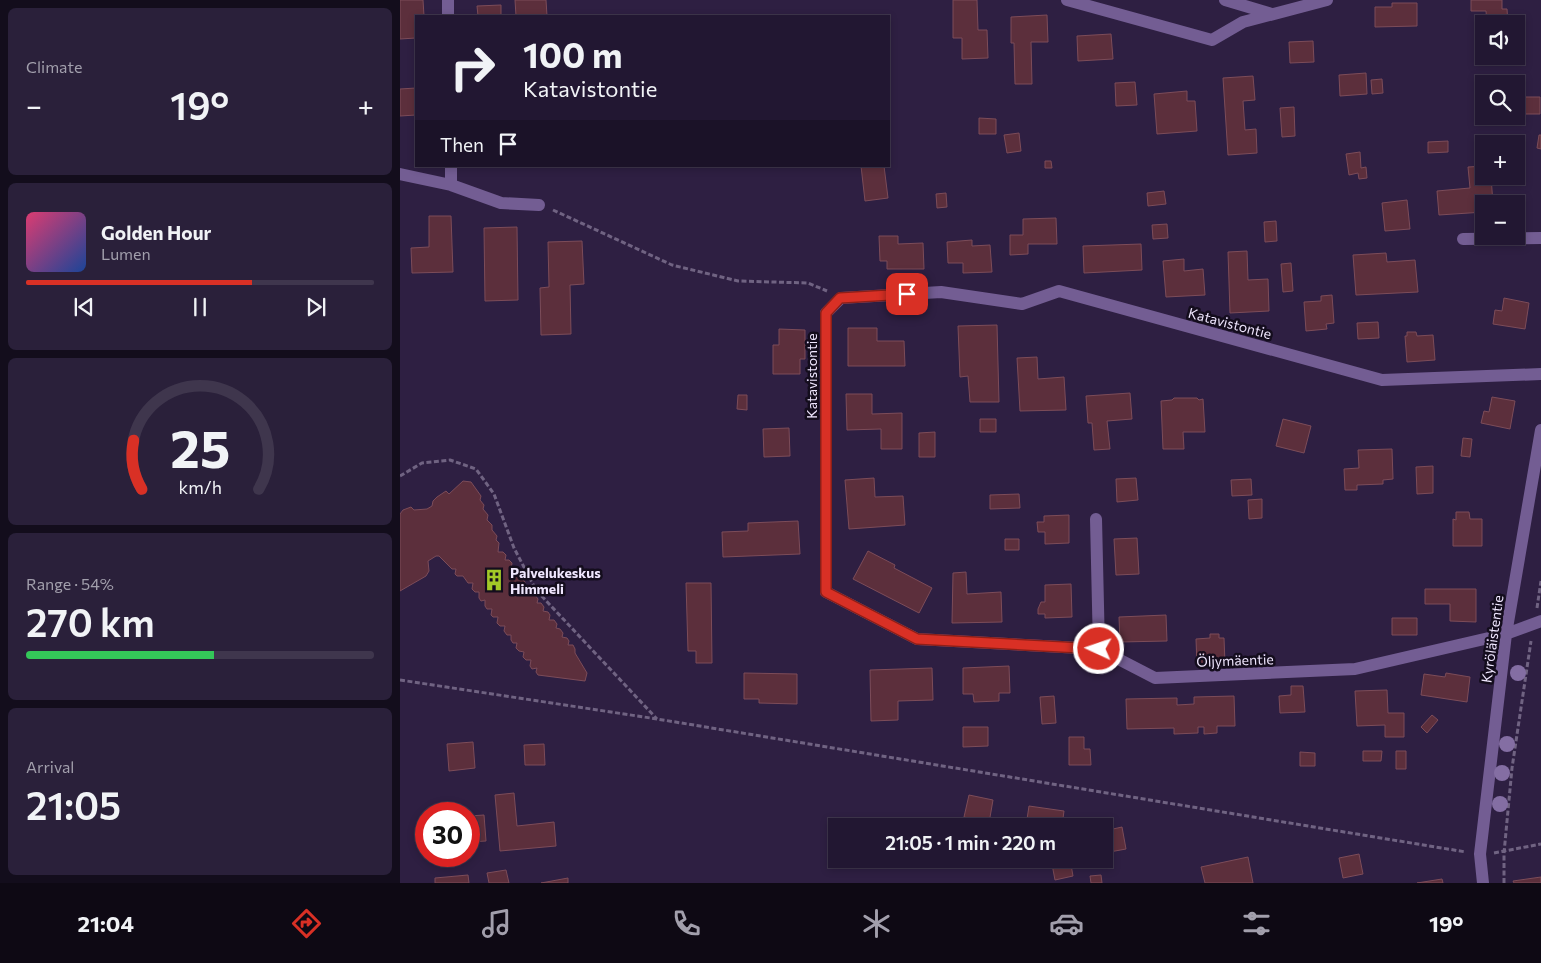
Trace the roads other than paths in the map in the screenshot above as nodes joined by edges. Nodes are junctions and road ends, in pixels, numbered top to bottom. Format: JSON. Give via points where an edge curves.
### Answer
{"nodes":[{"id":1,"x":448,"y":0,"type":"edge"},
{"id":2,"x":1068,"y":0,"type":"edge"},
{"id":3,"x":1225,"y":0,"type":"edge"},
{"id":4,"x":1327,"y":0,"type":"edge"},
{"id":5,"x":448,"y":15,"type":"edge"},
{"id":6,"x":1274,"y":15,"type":"junction"},
{"id":7,"x":451,"y":167,"type":"edge"},
{"id":8,"x":400,"y":174,"type":"edge"},
{"id":9,"x":451,"y":185,"type":"junction"},
{"id":10,"x":539,"y":205,"type":"road end"},
{"id":11,"x":1541,"y":238,"type":"edge"},
{"id":12,"x":1463,"y":239,"type":"dead end"},
{"id":13,"x":1541,"y":374,"type":"edge"},
{"id":14,"x":1541,"y":430,"type":"edge"},
{"id":15,"x":1096,"y":519,"type":"dead end"},
{"id":16,"x":1538,"y":622,"type":"edge"},
{"id":17,"x":1506,"y":634,"type":"junction"},
{"id":18,"x":1099,"y":649,"type":"junction"},
{"id":19,"x":1483,"y":883,"type":"edge"}],
"edges":[{"from":1,"to":5,"type":"street"},
{"from":2,"to":6,"type":"street","via":[[1212,40],[1243,22]]},
{"from":3,"to":6,"type":"street"},
{"from":4,"to":6,"type":"street"},
{"from":7,"to":9,"type":"street"},
{"from":8,"to":9,"type":"street"},
{"from":9,"to":10,"type":"street","via":[[501,203]]},
{"from":11,"to":12,"type":"street"},
{"from":13,"to":18,"type":"street","name":"Katavistontie","via":[[1382,380],[1059,291],[1022,304],[941,292],[840,298],[826,313],[826,592],[917,639]]},
{"from":14,"to":17,"type":"street","name":"Kyröläistentie"},
{"from":15,"to":18,"type":"street"},
{"from":16,"to":17,"type":"street","name":"Öljymäentie"},
{"from":17,"to":18,"type":"street","name":"Öljymäentie","via":[[1355,669],[1156,678]]},
{"from":17,"to":19,"type":"street","name":"Kyröläistentie","via":[[1480,854]]}]}
